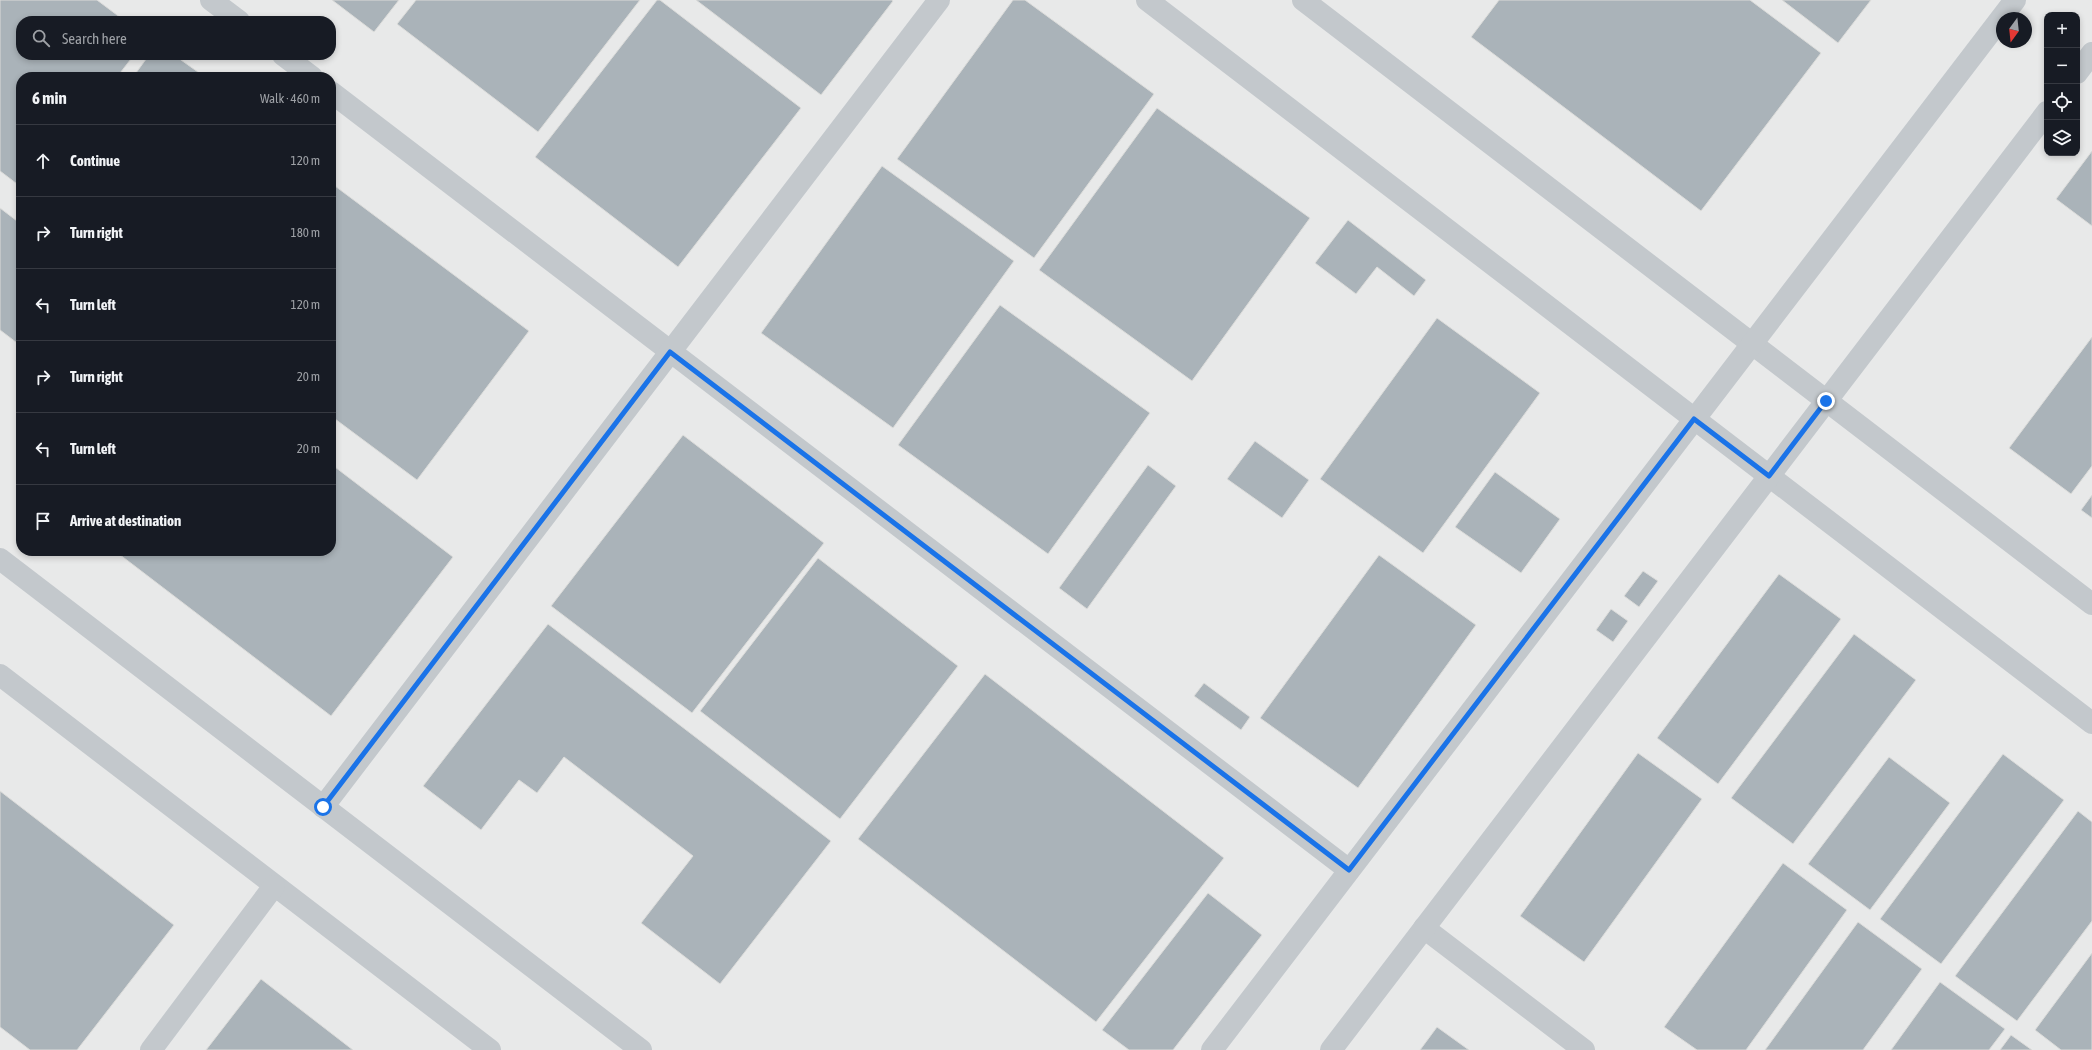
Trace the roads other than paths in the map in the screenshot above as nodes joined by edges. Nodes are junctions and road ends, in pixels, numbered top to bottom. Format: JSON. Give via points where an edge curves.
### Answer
{"nodes":[{"id":1,"x":211,"y":0,"type":"edge"},
{"id":2,"x":939,"y":0,"type":"edge"},
{"id":3,"x":1147,"y":0,"type":"edge"},
{"id":4,"x":1303,"y":0,"type":"edge"},
{"id":5,"x":2015,"y":0,"type":"edge"},
{"id":6,"x":232,"y":16,"type":"edge"},
{"id":7,"x":2092,"y":53,"type":"edge"},
{"id":8,"x":290,"y":60,"type":"edge"},
{"id":9,"x":2080,"y":69,"type":"edge"},
{"id":10,"x":305,"y":72,"type":"edge"},
{"id":11,"x":336,"y":96,"type":"edge"},
{"id":12,"x":2044,"y":116,"type":"edge"},
{"id":13,"x":1752,"y":344,"type":"junction"},
{"id":14,"x":670,"y":352,"type":"junction"},
{"id":15,"x":1826,"y":401,"type":"junction"},
{"id":16,"x":1694,"y":419,"type":"junction"},
{"id":17,"x":1769,"y":476,"type":"junction"},
{"id":18,"x":0,"y":560,"type":"edge"},
{"id":19,"x":2092,"y":604,"type":"edge"},
{"id":20,"x":0,"y":675,"type":"edge"},
{"id":21,"x":2092,"y":723,"type":"edge"},
{"id":22,"x":323,"y":807,"type":"junction"},
{"id":23,"x":1349,"y":870,"type":"junction"},
{"id":24,"x":274,"y":886,"type":"junction"},
{"id":25,"x":1424,"y":928,"type":"junction"},
{"id":26,"x":151,"y":1050,"type":"edge"},
{"id":27,"x":490,"y":1050,"type":"edge"},
{"id":28,"x":641,"y":1050,"type":"edge"},
{"id":29,"x":1212,"y":1050,"type":"edge"},
{"id":30,"x":1331,"y":1050,"type":"edge"},
{"id":31,"x":1584,"y":1050,"type":"edge"}],
"edges":[{"from":1,"to":6,"type":"street"},
{"from":2,"to":14,"type":"street"},
{"from":3,"to":16,"type":"street"},
{"from":4,"to":13,"type":"street"},
{"from":5,"to":13,"type":"street"},
{"from":7,"to":9,"type":"street"},
{"from":8,"to":10,"type":"street"},
{"from":11,"to":14,"type":"street"},
{"from":12,"to":15,"type":"street"},
{"from":13,"to":15,"type":"street"},
{"from":13,"to":16,"type":"street"},
{"from":14,"to":22,"type":"street"},
{"from":14,"to":23,"type":"street"},
{"from":15,"to":17,"type":"street"},
{"from":15,"to":19,"type":"street"},
{"from":16,"to":17,"type":"street"},
{"from":16,"to":23,"type":"street"},
{"from":17,"to":21,"type":"street"},
{"from":17,"to":25,"type":"street"},
{"from":18,"to":22,"type":"street"},
{"from":20,"to":24,"type":"street"},
{"from":22,"to":28,"type":"street"},
{"from":23,"to":29,"type":"street"},
{"from":24,"to":26,"type":"street"},
{"from":24,"to":27,"type":"street"},
{"from":25,"to":30,"type":"street"},
{"from":25,"to":31,"type":"street"}]}
